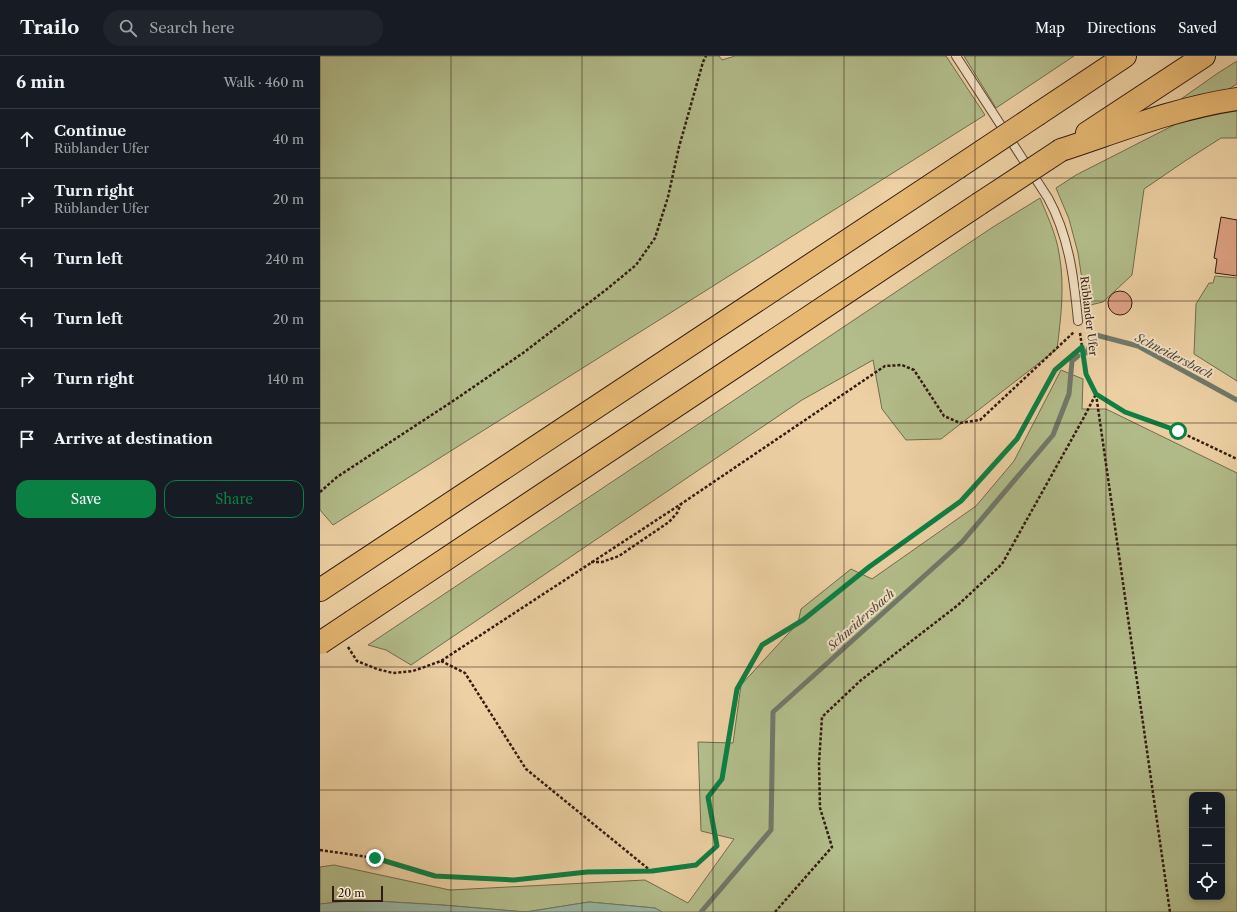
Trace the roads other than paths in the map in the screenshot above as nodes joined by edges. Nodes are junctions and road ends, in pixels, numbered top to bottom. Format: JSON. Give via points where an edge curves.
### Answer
{"nodes":[{"id":1,"x":956,"y":56,"type":"edge"},
{"id":2,"x":1117,"y":56,"type":"edge"},
{"id":3,"x":1125,"y":56,"type":"edge"},
{"id":4,"x":1204,"y":56,"type":"edge"},
{"id":5,"x":1095,"y":75,"type":"junction"},
{"id":6,"x":1237,"y":99,"type":"edge"},
{"id":7,"x":1061,"y":150,"type":"junction"},
{"id":8,"x":1078,"y":324,"type":"road end"},
{"id":9,"x":324,"y":587,"type":"edge"},
{"id":10,"x":320,"y":644,"type":"edge"}],
"edges":[{"from":1,"to":8,"type":"lane","name":"Rüblander Ufer","via":[[1048,198],[1062,227],[1072,266]]},
{"from":2,"to":5,"type":"highway"},
{"from":3,"to":5,"type":"highway"},
{"from":4,"to":7,"type":"highway"},
{"from":5,"to":9,"type":"highway","bridge":true},
{"from":6,"to":7,"type":"highway","via":[[1150,120]]},
{"from":7,"to":10,"type":"highway","bridge":true}]}
